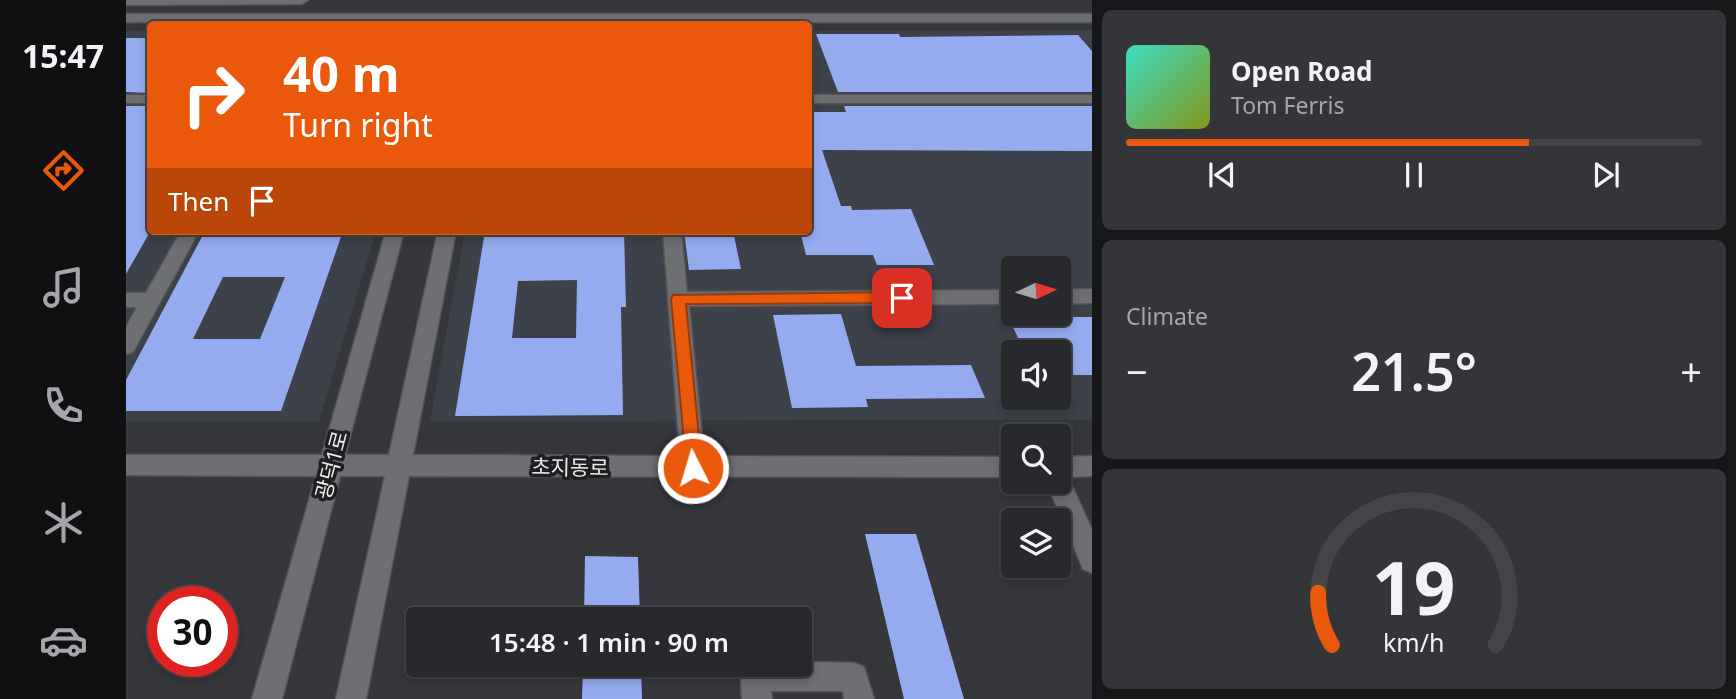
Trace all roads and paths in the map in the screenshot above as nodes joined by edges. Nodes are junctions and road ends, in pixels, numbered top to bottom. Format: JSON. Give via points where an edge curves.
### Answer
{"nodes":[{"id":1,"x":302,"y":0,"type":"edge"},
{"id":2,"x":458,"y":0,"type":"edge"},
{"id":3,"x":495,"y":0,"type":"edge"},
{"id":4,"x":126,"y":1,"type":"edge"},
{"id":5,"x":126,"y":18,"type":"edge"},
{"id":6,"x":1092,"y":18,"type":"edge"},
{"id":7,"x":453,"y":21,"type":"edge"},
{"id":8,"x":490,"y":21,"type":"edge"},
{"id":9,"x":126,"y":99,"type":"edge"},
{"id":10,"x":147,"y":99,"type":"edge"},
{"id":11,"x":812,"y":99,"type":"edge"},
{"id":12,"x":1092,"y":99,"type":"edge"},
{"id":13,"x":189,"y":235,"type":"edge"},
{"id":14,"x":394,"y":235,"type":"edge"},
{"id":15,"x":446,"y":235,"type":"edge"},
{"id":16,"x":672,"y":235,"type":"edge"},
{"id":17,"x":1092,"y":296,"type":"edge"},
{"id":18,"x":1001,"y":297,"type":"edge"},
{"id":19,"x":1071,"y":297,"type":"edge"},
{"id":20,"x":678,"y":299,"type":"junction"},
{"id":21,"x":126,"y":300,"type":"edge"},
{"id":22,"x":152,"y":300,"type":"junction"},
{"id":23,"x":126,"y":346,"type":"edge"},
{"id":24,"x":331,"y":464,"type":"junction"},
{"id":25,"x":126,"y":465,"type":"edge"},
{"id":26,"x":399,"y":465,"type":"junction"},
{"id":27,"x":1092,"y":466,"type":"edge"},
{"id":28,"x":1001,"y":467,"type":"edge"},
{"id":29,"x":1071,"y":467,"type":"edge"},
{"id":30,"x":693,"y":468,"type":"junction"},
{"id":31,"x":1064,"y":494,"type":"edge"},
{"id":32,"x":1092,"y":560,"type":"edge"},
{"id":33,"x":267,"y":699,"type":"edge"},
{"id":34,"x":351,"y":699,"type":"edge"},
{"id":35,"x":757,"y":699,"type":"edge"},
{"id":36,"x":859,"y":699,"type":"edge"}],
"edges":[{"from":1,"to":4,"type":"street"},
{"from":2,"to":7,"type":"street"},
{"from":3,"to":8,"type":"street"},
{"from":5,"to":7,"type":"street"},
{"from":6,"to":8,"type":"street"},
{"from":7,"to":8,"type":"street"},
{"from":9,"to":10,"type":"street"},
{"from":11,"to":12,"type":"street"},
{"from":13,"to":22,"type":"street"},
{"from":14,"to":24,"type":"street","name":"광덕1로"},
{"from":15,"to":26,"type":"street"},
{"from":16,"to":20,"type":"street"},
{"from":17,"to":19,"type":"street"},
{"from":18,"to":20,"type":"street"},
{"from":20,"to":30,"type":"street"},
{"from":21,"to":22,"type":"street"},
{"from":22,"to":23,"type":"street"},
{"from":24,"to":25,"type":"street","name":"초지동로"},
{"from":24,"to":26,"type":"street","name":"초지동로"},
{"from":24,"to":33,"type":"street","name":"광덕1로"},
{"from":26,"to":30,"type":"street","name":"초지동로"},
{"from":26,"to":34,"type":"street"},
{"from":27,"to":29,"type":"street"},
{"from":28,"to":30,"type":"street","name":"초지동로"},
{"from":31,"to":32,"type":"street"},
{"from":35,"to":36,"type":"street","via":[[755,676],[854,677]]}]}
